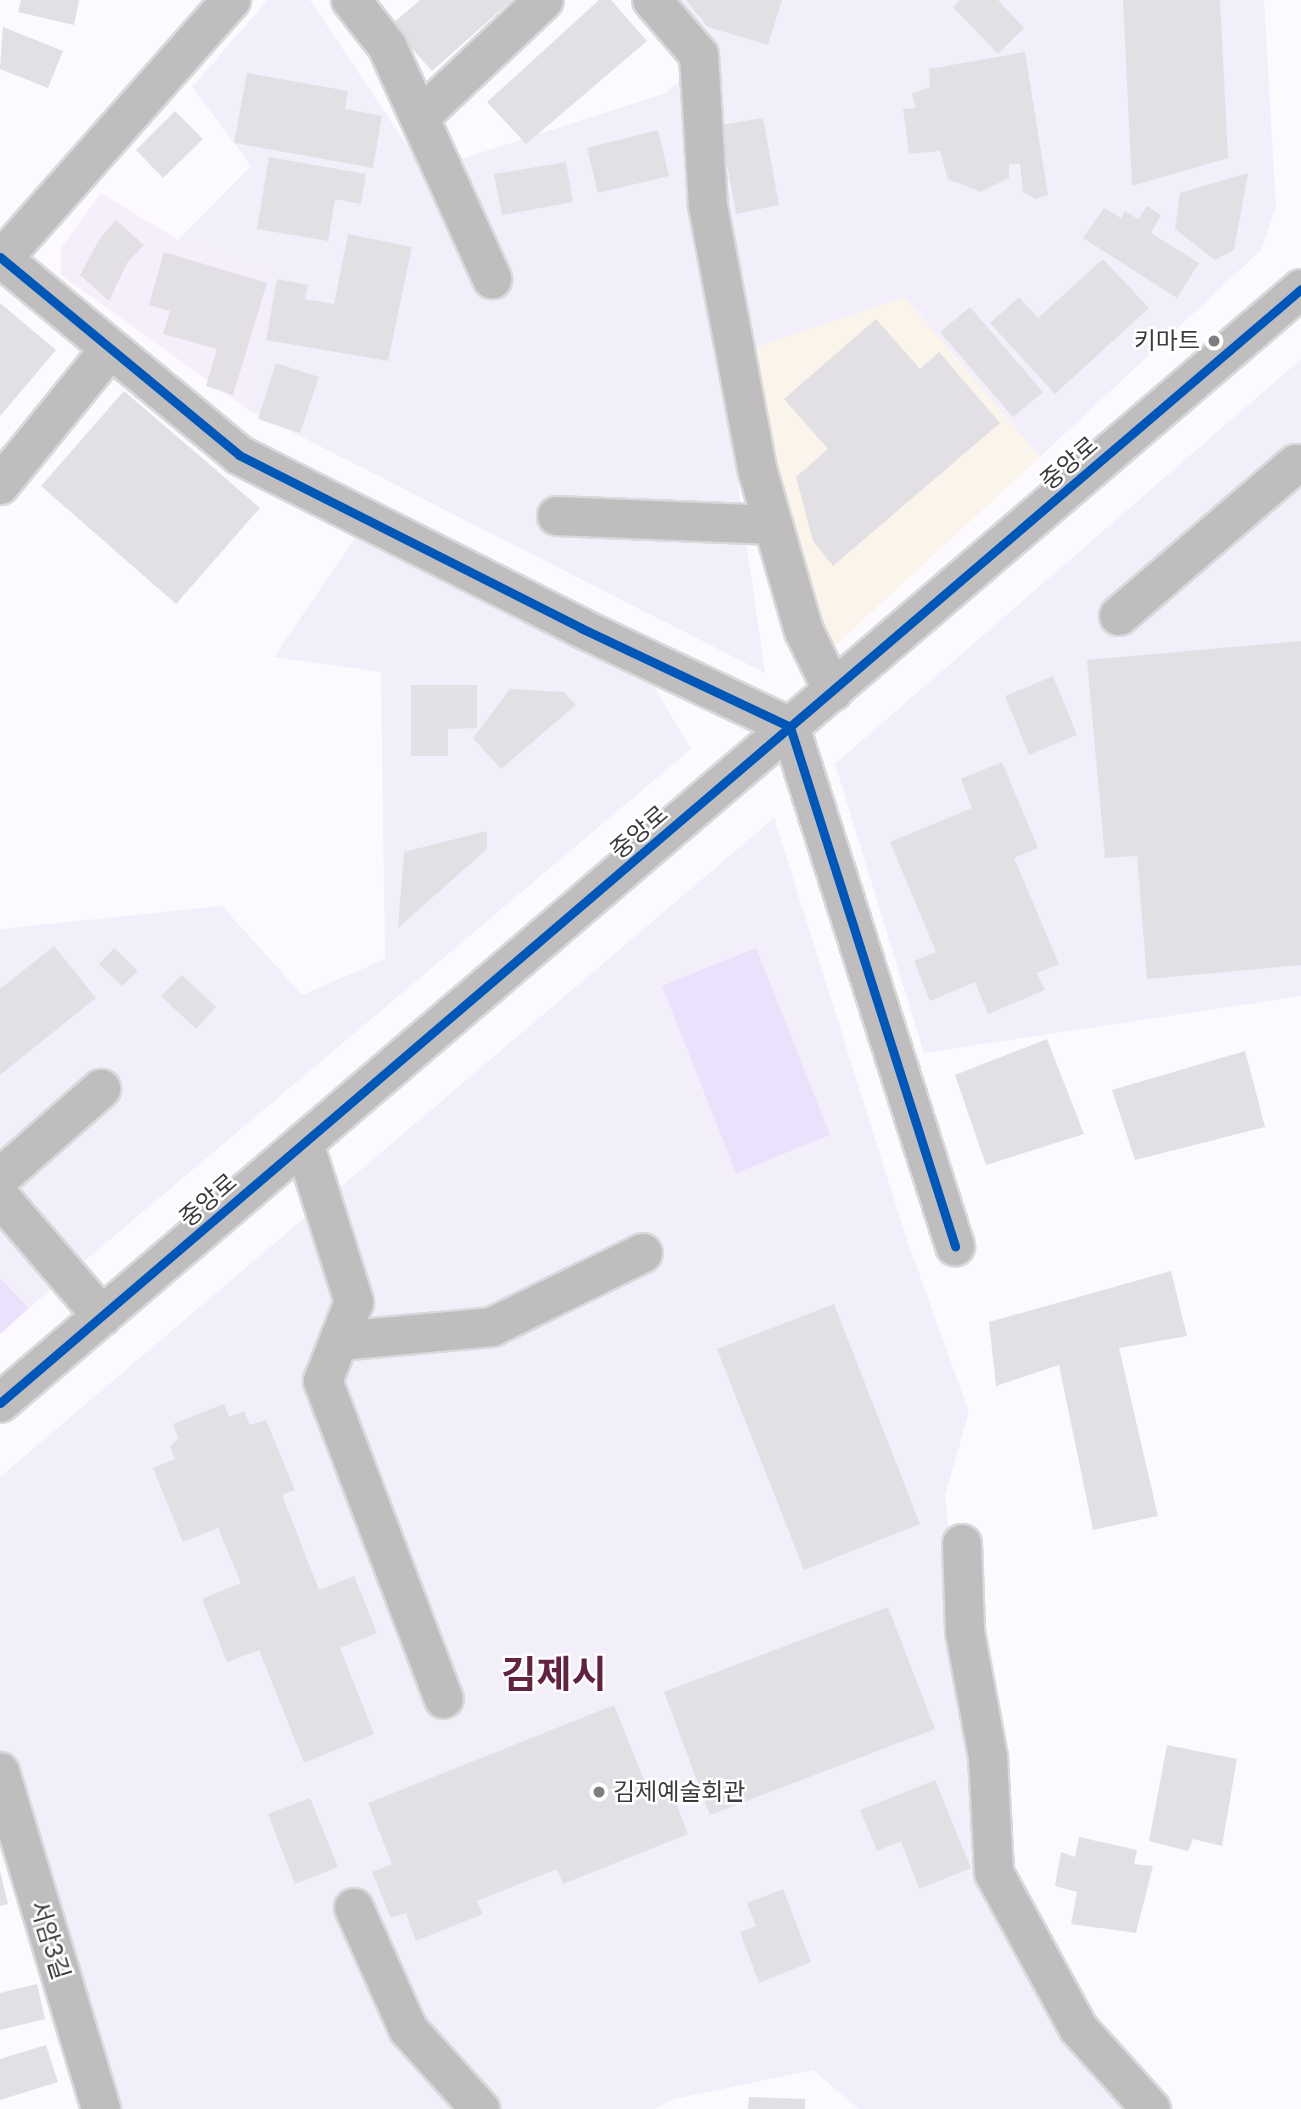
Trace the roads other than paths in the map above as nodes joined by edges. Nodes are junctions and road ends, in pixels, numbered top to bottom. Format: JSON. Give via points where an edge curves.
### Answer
{"nodes":[{"id":1,"x":231,"y":0,"type":"edge"},
{"id":2,"x":351,"y":0,"type":"edge"},
{"id":3,"x":544,"y":0,"type":"edge"},
{"id":4,"x":652,"y":0,"type":"edge"},
{"id":5,"x":420,"y":117,"type":"junction"},
{"id":6,"x":1,"y":258,"type":"edge"},
{"id":7,"x":492,"y":279,"type":"dead end"},
{"id":8,"x":1301,"y":289,"type":"edge"},
{"id":9,"x":110,"y":349,"type":"junction"},
{"id":10,"x":1301,"y":466,"type":"edge"},
{"id":11,"x":0,"y":485,"type":"edge"},
{"id":12,"x":557,"y":516,"type":"dead end"},
{"id":13,"x":773,"y":525,"type":"junction"},
{"id":14,"x":1119,"y":616,"type":"dead end"},
{"id":15,"x":833,"y":691,"type":"junction"},
{"id":16,"x":790,"y":727,"type":"junction"},
{"id":17,"x":101,"y":1089,"type":"dead end"},
{"id":18,"x":304,"y":1143,"type":"junction"},
{"id":19,"x":0,"y":1178,"type":"edge"},
{"id":20,"x":0,"y":1197,"type":"edge"},
{"id":21,"x":955,"y":1246,"type":"dead end"},
{"id":22,"x":643,"y":1253,"type":"dead end"},
{"id":23,"x":102,"y":1315,"type":"junction"},
{"id":24,"x":339,"y":1341,"type":"junction"},
{"id":25,"x":0,"y":1403,"type":"edge"},
{"id":26,"x":962,"y":1544,"type":"dead end"},
{"id":27,"x":444,"y":1699,"type":"dead end"},
{"id":28,"x":0,"y":1772,"type":"edge"},
{"id":29,"x":354,"y":1908,"type":"dead end"},
{"id":30,"x":101,"y":2109,"type":"edge"},
{"id":31,"x":480,"y":2109,"type":"edge"},
{"id":32,"x":1151,"y":2109,"type":"edge"}],
"edges":[{"from":1,"to":6,"type":"street"},
{"from":2,"to":5,"type":"street","via":[[387,46]]},
{"from":3,"to":5,"type":"street"},
{"from":4,"to":13,"type":"street","via":[[699,55],[708,206],[758,472]]},
{"from":5,"to":7,"type":"street"},
{"from":6,"to":9,"type":"street"},
{"from":8,"to":15,"type":"street","name":"중앙로"},
{"from":9,"to":11,"type":"street"},
{"from":9,"to":16,"type":"street","via":[[239,455]]},
{"from":10,"to":14,"type":"street","via":[[1296,464]]},
{"from":12,"to":13,"type":"street"},
{"from":13,"to":15,"type":"street","via":[[804,631]]},
{"from":15,"to":16,"type":"street","name":"중앙로"},
{"from":16,"to":18,"type":"street","name":"중앙로"},
{"from":16,"to":21,"type":"street"},
{"from":17,"to":19,"type":"street"},
{"from":18,"to":23,"type":"street","name":"중앙로"},
{"from":18,"to":24,"type":"street","via":[[354,1302]]},
{"from":20,"to":23,"type":"street"},
{"from":22,"to":24,"type":"street","via":[[492,1327]]},
{"from":23,"to":25,"type":"street","name":"중앙로"},
{"from":24,"to":27,"type":"street","via":[[323,1381]]},
{"from":26,"to":32,"type":"street","via":[[965,1632],[988,1757],[994,1873],[1078,2028]]},
{"from":28,"to":30,"type":"street","name":"서암3길"},
{"from":29,"to":31,"type":"street","via":[[408,2029]]}]}
